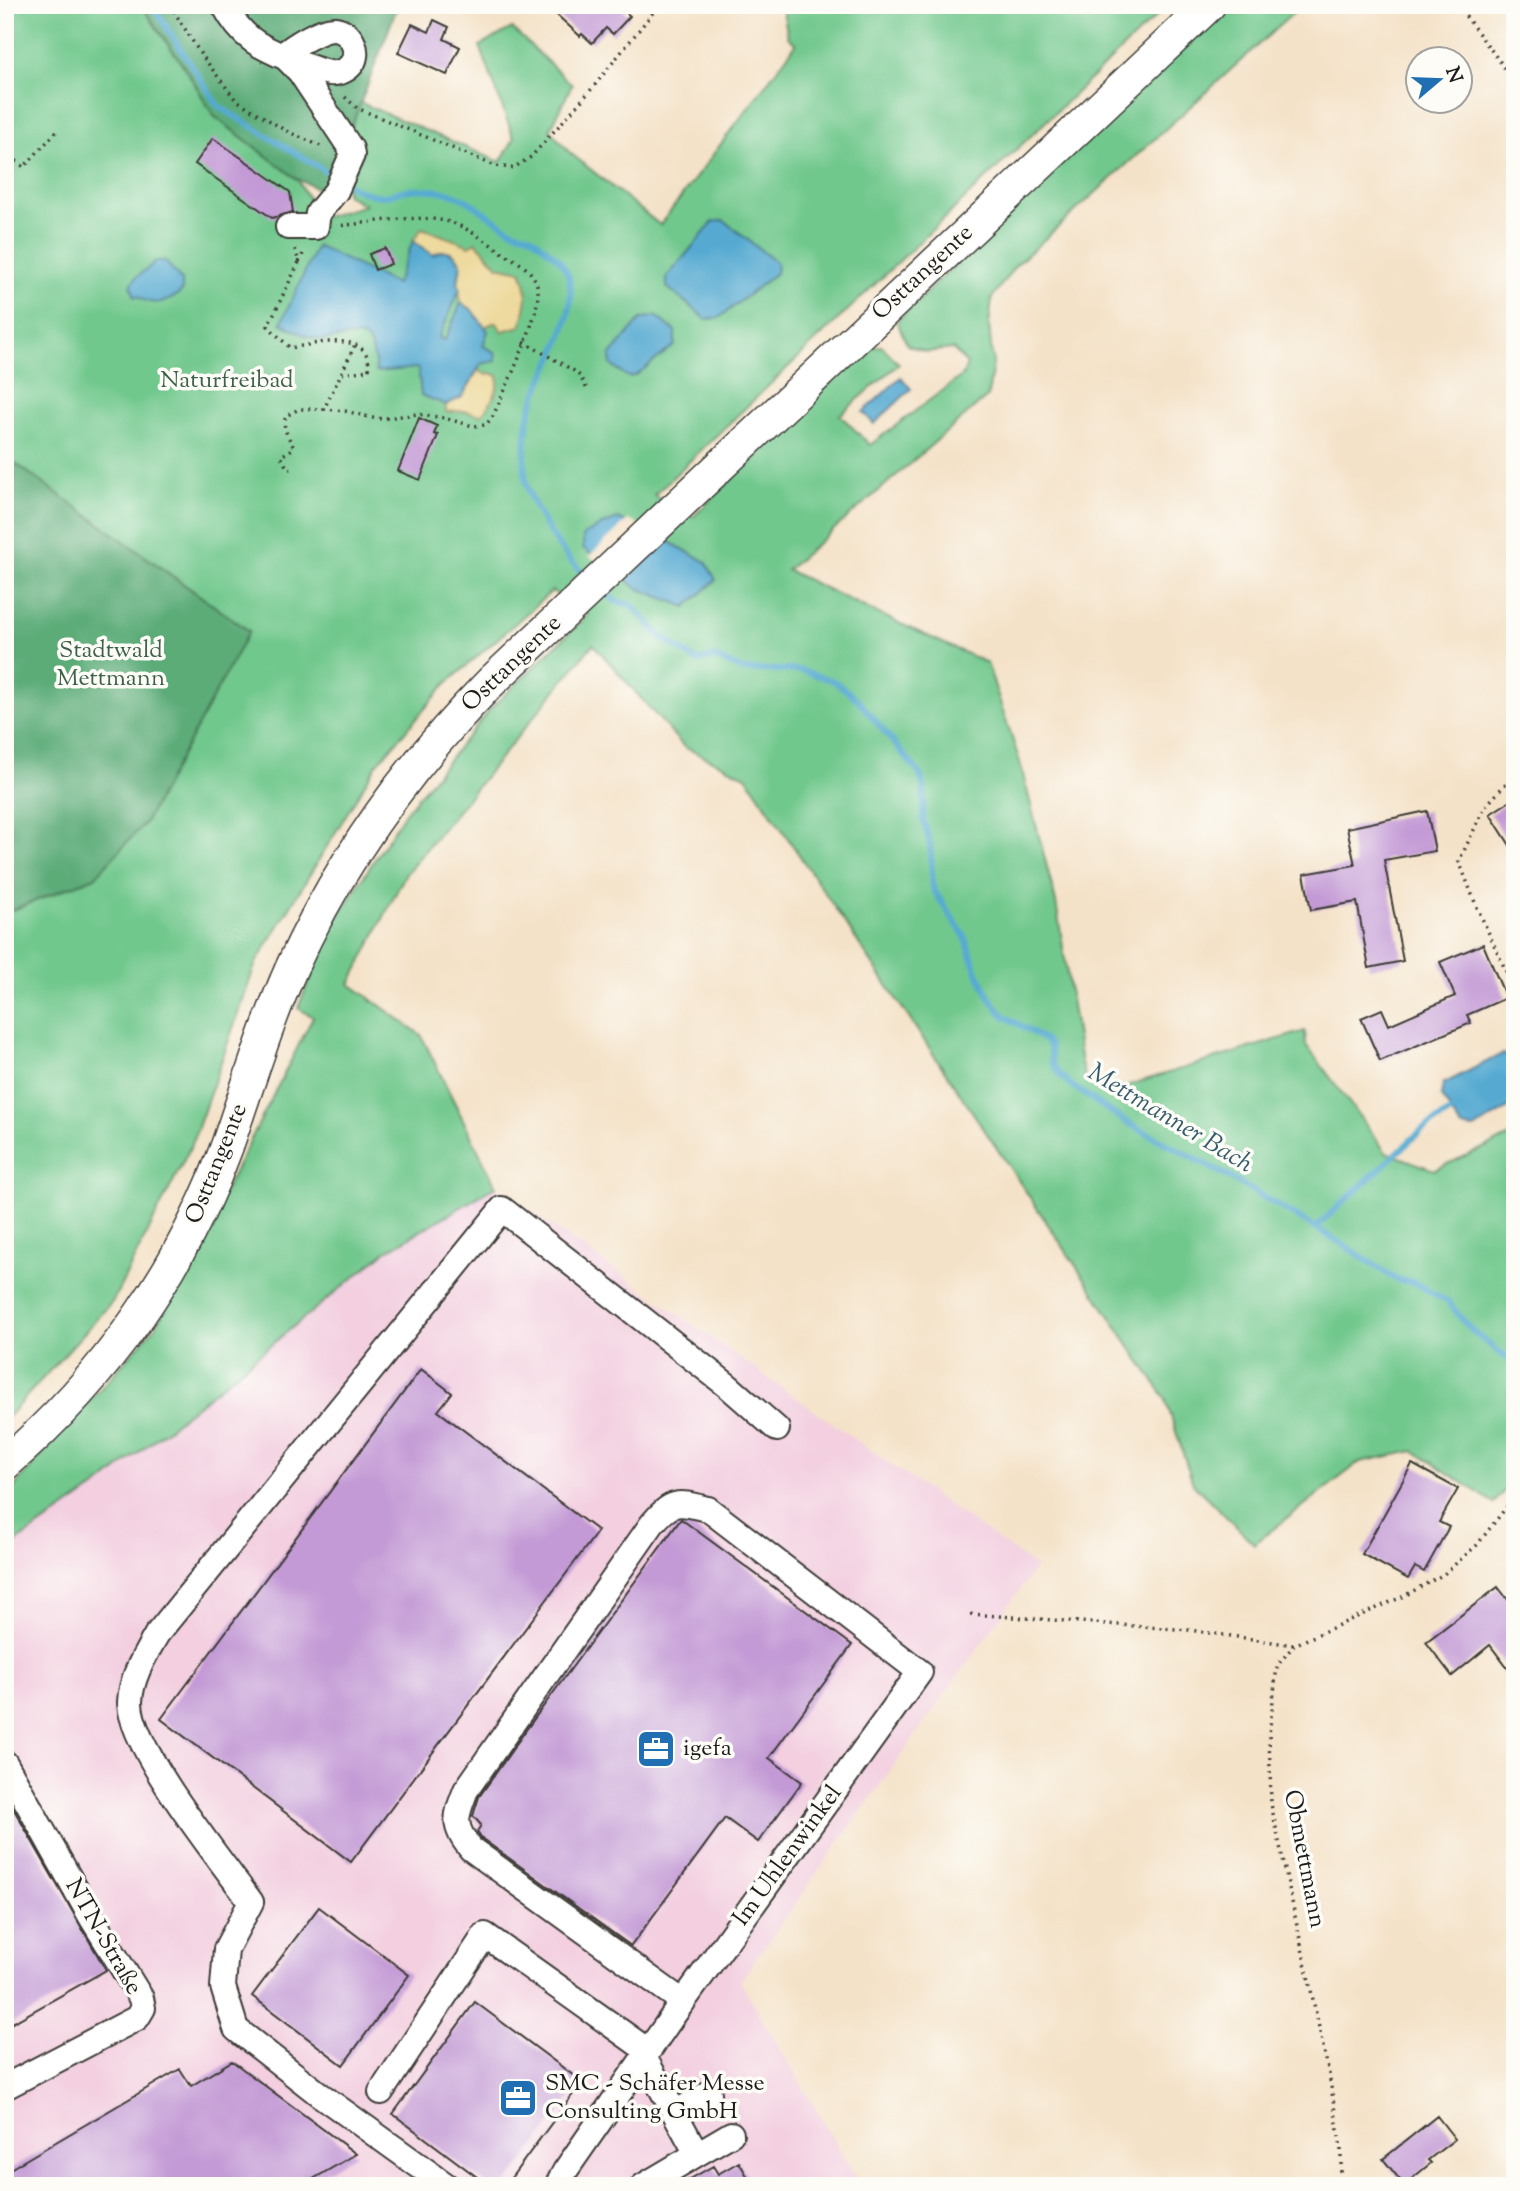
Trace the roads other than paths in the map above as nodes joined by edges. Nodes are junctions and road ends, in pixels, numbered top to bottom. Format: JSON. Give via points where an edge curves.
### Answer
{"nodes":[{"id":1,"x":224,"y":5,"type":"edge"},
{"id":2,"x":1209,"y":5,"type":"edge"},
{"id":3,"x":283,"y":55,"type":"junction"},
{"id":4,"x":288,"y":226,"type":"road end"},
{"id":5,"x":777,"y":1429,"type":"dead end"},
{"id":6,"x":5,"y":1464,"type":"edge"},
{"id":7,"x":5,"y":1763,"type":"edge"},
{"id":8,"x":683,"y":2002,"type":"junction"},
{"id":9,"x":649,"y":2049,"type":"junction"},
{"id":10,"x":5,"y":2087,"type":"edge"},
{"id":11,"x":381,"y":2092,"type":"dead end"},
{"id":12,"x":709,"y":2093,"type":"dead end"},
{"id":13,"x":675,"y":2113,"type":"junction"},
{"id":14,"x":732,"y":2134,"type":"dead end"},
{"id":15,"x":697,"y":2154,"type":"junction"},
{"id":16,"x":415,"y":2177,"type":"edge"},
{"id":17,"x":447,"y":2186,"type":"edge"},
{"id":18,"x":557,"y":2186,"type":"edge"},
{"id":19,"x":643,"y":2186,"type":"edge"}],
"edges":[{"from":1,"to":3,"type":"street","via":[[247,37]]},
{"from":2,"to":6,"type":"main road","name":"Osttangente","via":[[530,645],[436,741],[355,850],[321,908],[291,969],[207,1196],[170,1268],[91,1379]]},
{"from":3,"to":3,"type":"street","via":[[332,29],[345,32],[355,50],[354,61],[345,70],[328,72]]},
{"from":3,"to":4,"type":"street","via":[[300,72],[351,149],[344,173],[317,213],[316,227]]},
{"from":5,"to":16,"type":"street","via":[[502,1209],[157,1634],[138,1668],[130,1704],[136,1730],[153,1764],[251,1902],[226,1949],[223,1987],[236,2029]]},
{"from":7,"to":10,"type":"street","name":"NTN-Straße","via":[[143,2008],[137,2018]]},
{"from":8,"to":8,"type":"street","name":"Im Uhlenwinkel","via":[[920,1672],[708,1508],[683,1503],[666,1507],[652,1524],[466,1790],[456,1817],[471,1849]]},
{"from":8,"to":9,"type":"street","name":"Im Uhlenwinkel"},
{"from":9,"to":11,"type":"street","via":[[485,1935]]},
{"from":9,"to":13,"type":"street"},
{"from":9,"to":18,"type":"street","name":"Im Uhlenwinkel"},
{"from":12,"to":13,"type":"street"},
{"from":13,"to":15,"type":"street"},
{"from":14,"to":15,"type":"street"},
{"from":15,"to":19,"type":"street"},
{"from":16,"to":17,"type":"street"}]}
